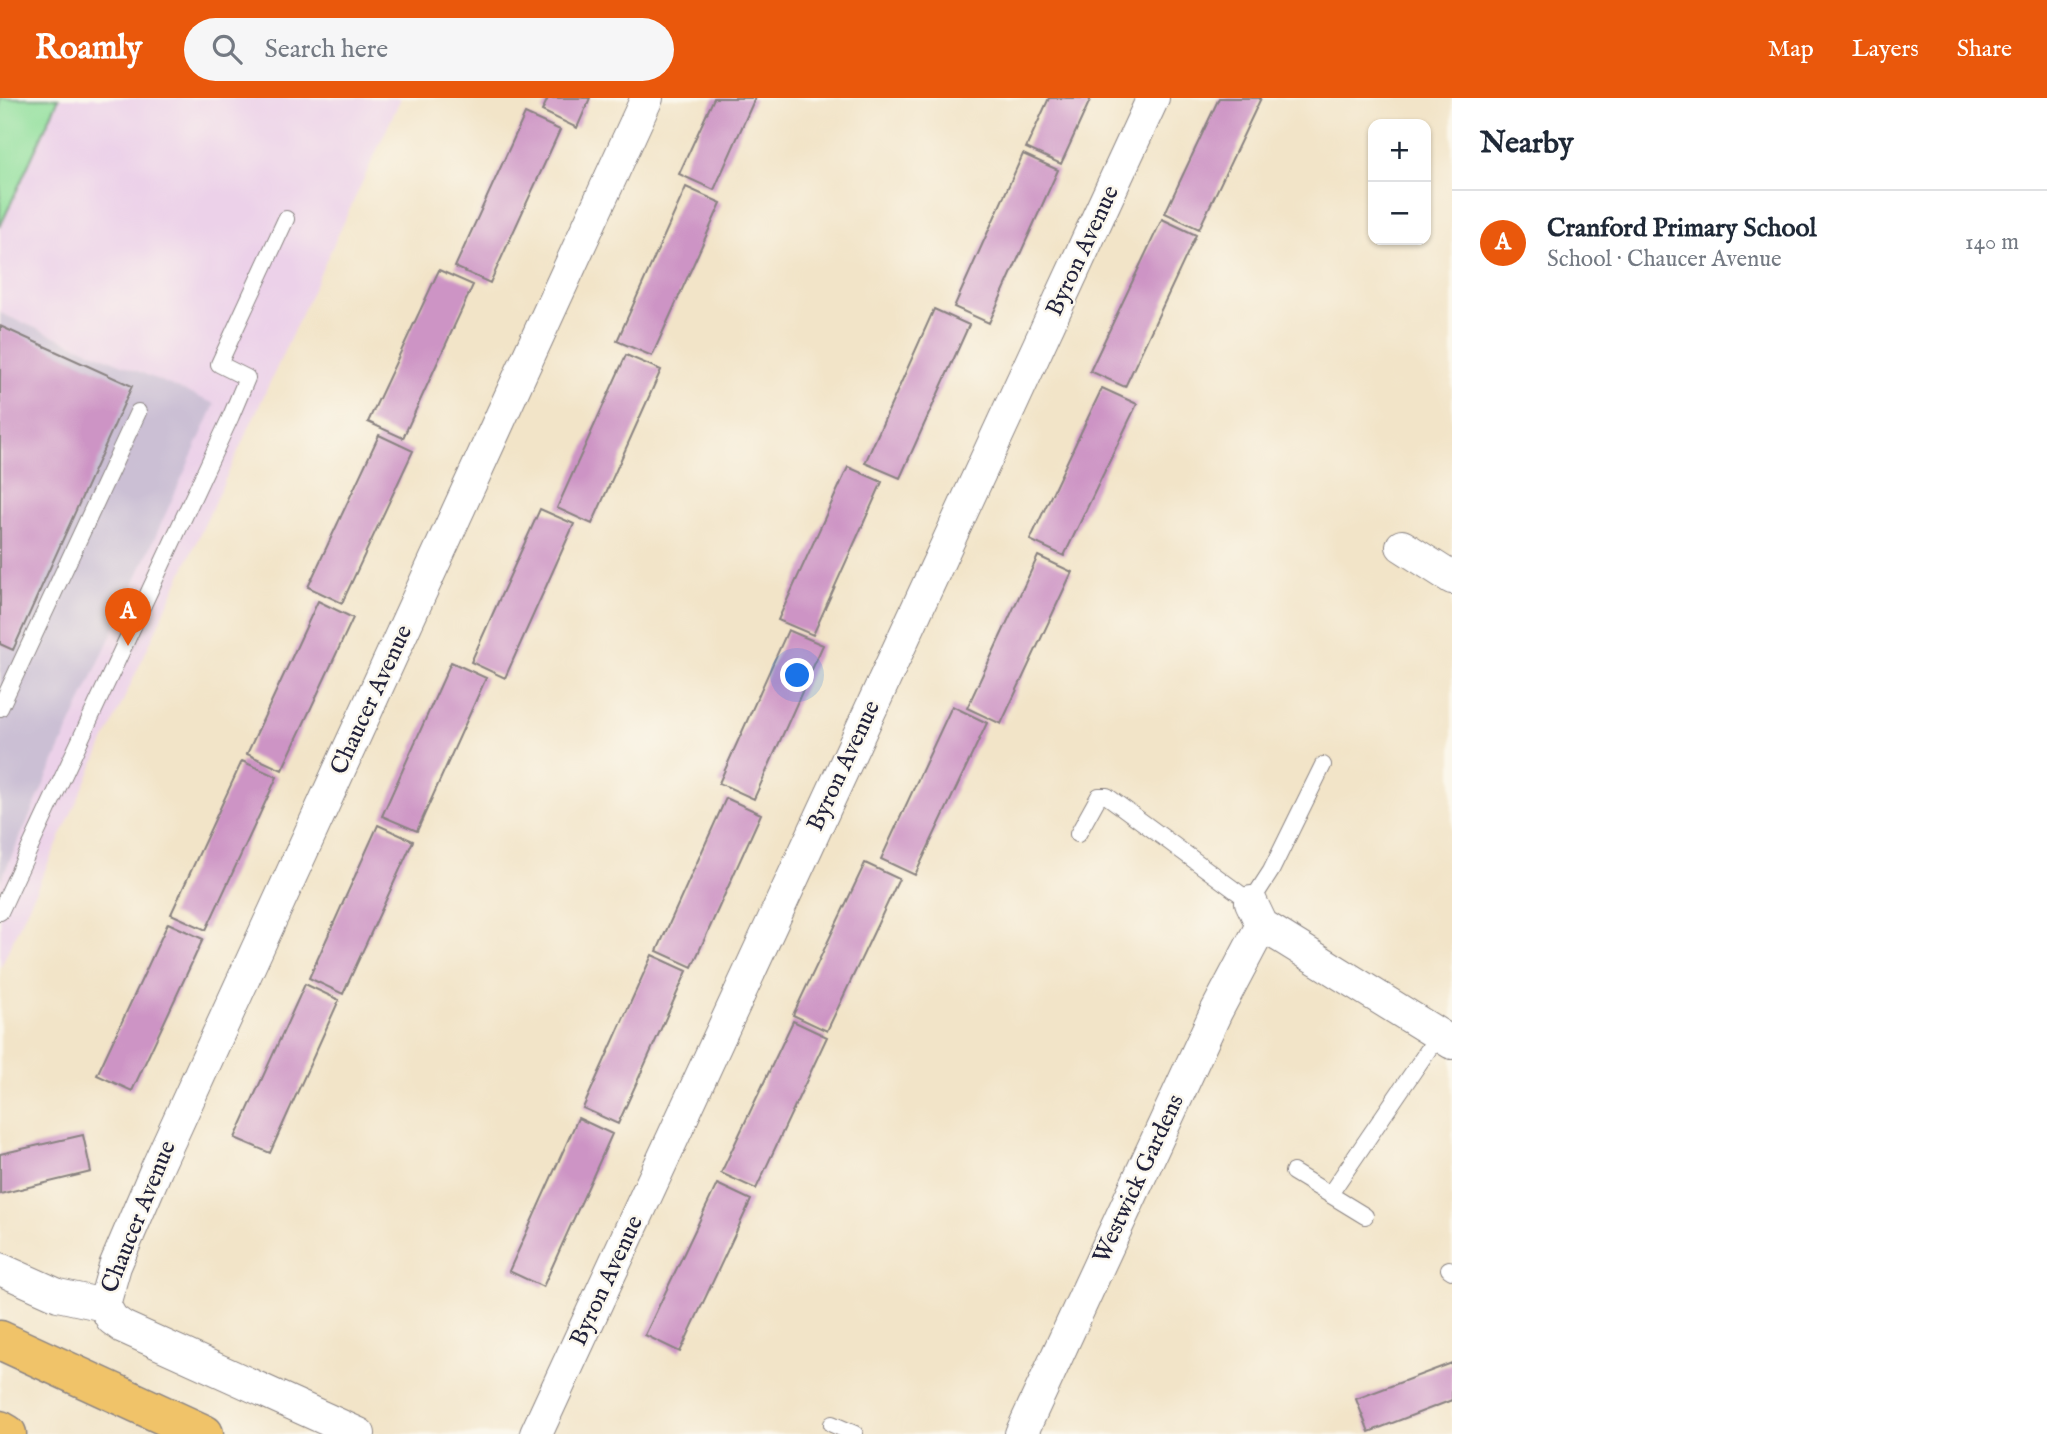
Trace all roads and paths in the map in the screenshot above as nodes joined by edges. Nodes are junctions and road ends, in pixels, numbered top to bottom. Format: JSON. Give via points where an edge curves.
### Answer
{"nodes":[{"id":1,"x":647,"y":98,"type":"edge"},
{"id":2,"x":1153,"y":98,"type":"edge"},
{"id":3,"x":286,"y":219,"type":"dead end"},
{"id":4,"x":138,"y":412,"type":"dead end"},
{"id":5,"x":1402,"y":546,"type":"dead end"},
{"id":6,"x":1452,"y":578,"type":"edge"},
{"id":7,"x":0,"y":708,"type":"edge"},
{"id":8,"x":1324,"y":765,"type":"dead end"},
{"id":9,"x":1078,"y":834,"type":"dead end"},
{"id":10,"x":0,"y":912,"type":"edge"},
{"id":11,"x":1256,"y":914,"type":"junction"},
{"id":12,"x":1446,"y":1039,"type":"edge"},
{"id":13,"x":1293,"y":1172,"type":"dead end"},
{"id":14,"x":1329,"y":1194,"type":"junction"},
{"id":15,"x":1365,"y":1216,"type":"dead end"},
{"id":16,"x":0,"y":1269,"type":"edge"},
{"id":17,"x":104,"y":1305,"type":"junction"},
{"id":18,"x":0,"y":1340,"type":"edge"},
{"id":19,"x":832,"y":1424,"type":"dead end"},
{"id":20,"x":0,"y":1430,"type":"edge"},
{"id":21,"x":7,"y":1434,"type":"edge"},
{"id":22,"x":204,"y":1434,"type":"edge"},
{"id":23,"x":359,"y":1434,"type":"edge"},
{"id":24,"x":536,"y":1434,"type":"edge"},
{"id":25,"x":855,"y":1434,"type":"edge"},
{"id":26,"x":1021,"y":1434,"type":"edge"}],
"edges":[{"from":1,"to":17,"type":"street","name":"Chaucer Avenue","via":[[156,1170],[115,1265]]},
{"from":2,"to":24,"type":"street","name":"Byron Avenue"},
{"from":3,"to":10,"type":"lane","via":[[219,364],[247,378],[242,391]]},
{"from":4,"to":7,"type":"lane"},
{"from":5,"to":6,"type":"street"},
{"from":8,"to":11,"type":"lane","via":[[1271,871]]},
{"from":9,"to":11,"type":"lane","via":[[1099,796],[1107,796]]},
{"from":11,"to":12,"type":"street"},
{"from":11,"to":26,"type":"street","name":"Westwick Gardens","via":[[1216,1012]]},
{"from":12,"to":14,"type":"lane"},
{"from":13,"to":14,"type":"lane"},
{"from":14,"to":15,"type":"lane"},
{"from":16,"to":17,"type":"street","via":[[58,1295]]},
{"from":17,"to":23,"type":"street","via":[[123,1327]]},
{"from":18,"to":22,"type":"highway"},
{"from":19,"to":25,"type":"lane"},
{"from":20,"to":21,"type":"highway"}]}
